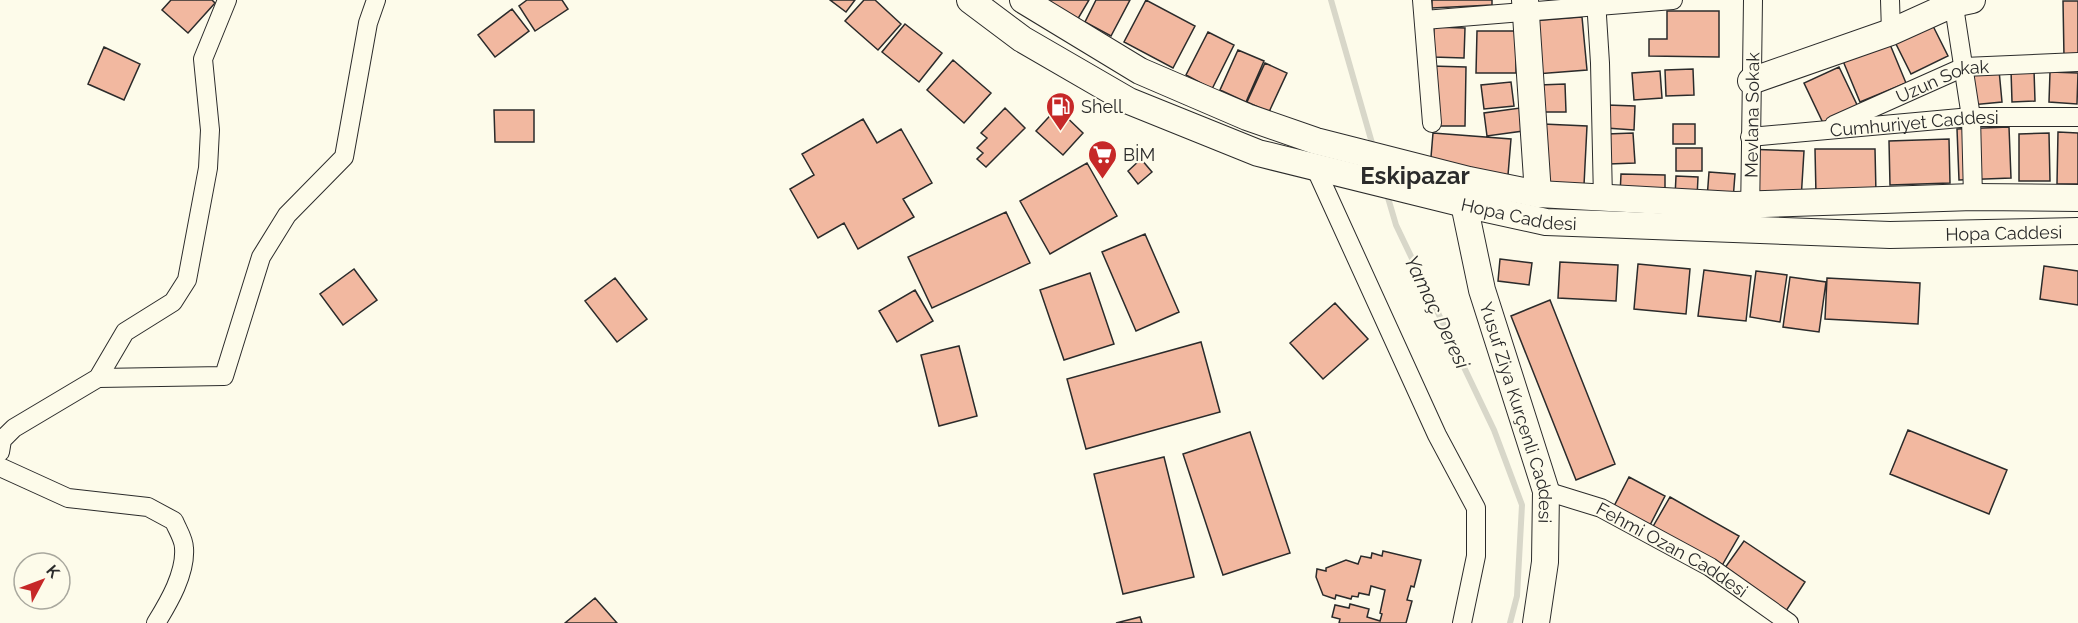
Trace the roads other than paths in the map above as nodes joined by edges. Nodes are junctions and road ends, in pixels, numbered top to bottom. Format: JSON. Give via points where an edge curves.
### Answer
{"nodes":[{"id":1,"x":227,"y":0,"type":"edge"},
{"id":2,"x":376,"y":0,"type":"edge"},
{"id":3,"x":970,"y":0,"type":"edge"},
{"id":4,"x":1023,"y":0,"type":"edge"},
{"id":5,"x":1422,"y":0,"type":"edge"},
{"id":6,"x":1673,"y":0,"type":"edge"},
{"id":7,"x":1753,"y":0,"type":"edge"},
{"id":8,"x":1890,"y":0,"type":"edge"},
{"id":9,"x":1959,"y":1,"type":"edge"},
{"id":10,"x":1597,"y":3,"type":"edge"},
{"id":11,"x":1526,"y":6,"type":"edge"},
{"id":12,"x":1424,"y":20,"type":"junction"},
{"id":13,"x":1891,"y":32,"type":"junction"},
{"id":14,"x":2078,"y":62,"type":"edge"},
{"id":15,"x":1964,"y":67,"type":"junction"},
{"id":16,"x":1751,"y":81,"type":"junction"},
{"id":17,"x":1971,"y":117,"type":"junction"},
{"id":18,"x":2078,"y":117,"type":"edge"},
{"id":19,"x":1432,"y":123,"type":"dead end"},
{"id":20,"x":1817,"y":132,"type":"junction"},
{"id":21,"x":1750,"y":137,"type":"junction"},
{"id":22,"x":1315,"y":153,"type":"junction"},
{"id":23,"x":1466,"y":192,"type":"junction"},
{"id":24,"x":1538,"y":194,"type":"junction"},
{"id":25,"x":1972,"y":197,"type":"junction"},
{"id":26,"x":2078,"y":198,"type":"edge"},
{"id":27,"x":1603,"y":199,"type":"junction"},
{"id":28,"x":1749,"y":205,"type":"junction"},
{"id":29,"x":1752,"y":230,"type":"junction"},
{"id":30,"x":2078,"y":231,"type":"edge"},
{"id":31,"x":98,"y":378,"type":"junction"},
{"id":32,"x":0,"y":452,"type":"edge"},
{"id":33,"x":0,"y":467,"type":"edge"},
{"id":34,"x":1546,"y":491,"type":"junction"},
{"id":35,"x":156,"y":623,"type":"edge"},
{"id":36,"x":1462,"y":623,"type":"edge"},
{"id":37,"x":1536,"y":623,"type":"edge"},
{"id":38,"x":1789,"y":623,"type":"edge"}],
"edges":[{"from":1,"to":31,"type":"street","via":[[204,59],[210,130],[208,168],[187,280],[173,302],[125,332]]},
{"from":2,"to":31,"type":"street","via":[[368,23],[344,157],[287,215],[261,257],[224,376]]},
{"from":3,"to":22,"type":"main road","name":"Hopa Caddesi","via":[[1022,39],[1129,101],[1258,153]]},
{"from":4,"to":22,"type":"main road","name":"Hopa Caddesi","via":[[1140,71],[1247,117]]},
{"from":5,"to":12,"type":"street"},
{"from":6,"to":10,"type":"street"},
{"from":7,"to":16,"type":"street","name":"Mevlana Sokak"},
{"from":8,"to":13,"type":"street"},
{"from":9,"to":13,"type":"main road"},
{"from":9,"to":15,"type":"street"},
{"from":10,"to":11,"type":"street"},
{"from":10,"to":27,"type":"street"},
{"from":11,"to":12,"type":"street"},
{"from":11,"to":24,"type":"main road"},
{"from":12,"to":19,"type":"street"},
{"from":13,"to":16,"type":"main road"},
{"from":14,"to":15,"type":"street","name":"Uzun Sokak"},
{"from":15,"to":17,"type":"street"},
{"from":15,"to":20,"type":"street","name":"Uzun Sokak"},
{"from":16,"to":21,"type":"street","name":"Mevlana Sokak"},
{"from":17,"to":18,"type":"street","name":"Cumhuriyet Caddesi"},
{"from":17,"to":20,"type":"street","name":"Cumhuriyet Caddesi"},
{"from":17,"to":25,"type":"street"},
{"from":20,"to":21,"type":"street","name":"Cumhuriyet Caddesi"},
{"from":21,"to":28,"type":"street","name":"Mevlana Sokak"},
{"from":22,"to":23,"type":"main road","name":"Hopa Caddesi"},
{"from":22,"to":36,"type":"street","via":[[1437,435],[1476,508],[1476,556]]},
{"from":23,"to":24,"type":"main road","name":"Hopa Caddesi"},
{"from":23,"to":29,"type":"main road","name":"Hopa Caddesi","via":[[1546,222]]},
{"from":23,"to":34,"type":"main road","name":"Yusuf Ziya Kurçenli Caddesi","via":[[1482,290]]},
{"from":24,"to":27,"type":"main road","name":"Hopa Caddesi"},
{"from":25,"to":26,"type":"main road","name":"Hopa Caddesi"},
{"from":25,"to":28,"type":"main road","name":"Hopa Caddesi"},
{"from":27,"to":28,"type":"main road","name":"Hopa Caddesi"},
{"from":28,"to":29,"type":"street","name":"Mevlana Sokak"},
{"from":29,"to":30,"type":"main road","name":"Hopa Caddesi","via":[[1890,235]]},
{"from":31,"to":32,"type":"street","via":[[14,428],[3,440]]},
{"from":33,"to":35,"type":"street","via":[[68,498],[148,507],[174,521],[184,547],[180,575]]},
{"from":34,"to":37,"type":"main road","name":"Yusuf Ziya Kurçenli Caddesi","via":[[1545,562]]},
{"from":34,"to":38,"type":"street","name":"Fehmi Ozan Caddesi","via":[[1601,508],[1700,561]]}]}
